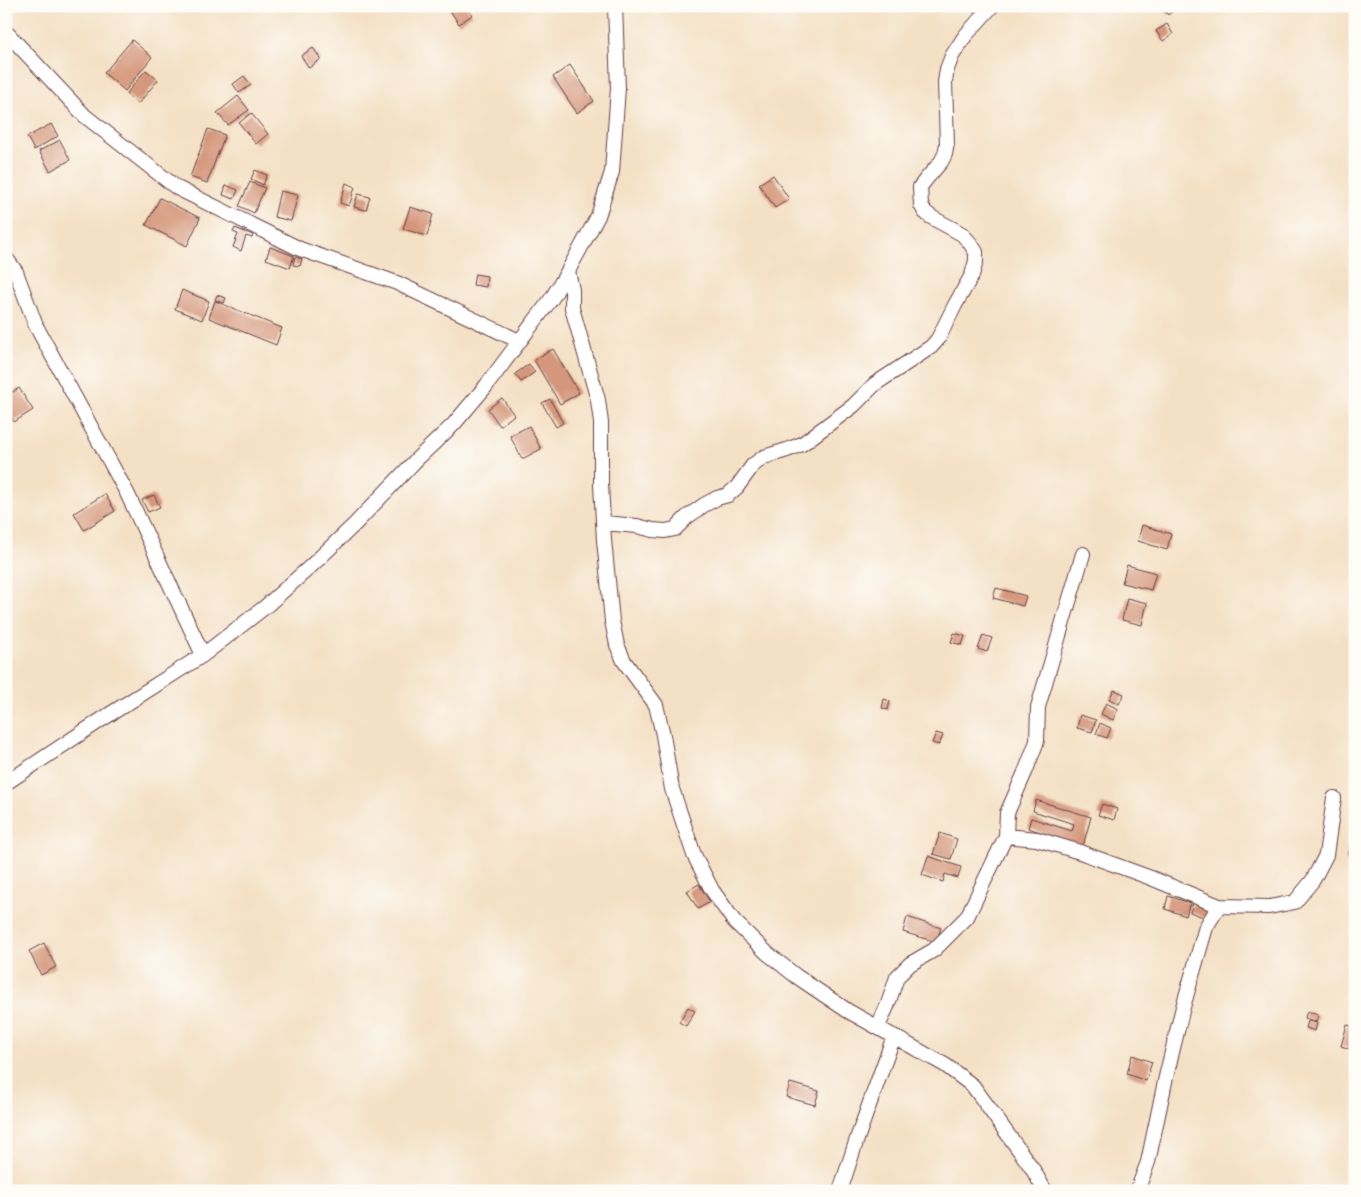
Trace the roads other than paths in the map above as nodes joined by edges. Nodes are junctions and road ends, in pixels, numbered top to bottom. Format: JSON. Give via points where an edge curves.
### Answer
{"nodes":[{"id":1,"x":616,"y":6,"type":"edge"},
{"id":2,"x":992,"y":6,"type":"edge"},
{"id":3,"x":6,"y":32,"type":"edge"},
{"id":4,"x":6,"y":258,"type":"edge"},
{"id":5,"x":568,"y":271,"type":"junction"},
{"id":6,"x":552,"y":298,"type":"junction"},
{"id":7,"x":572,"y":308,"type":"junction"},
{"id":8,"x":519,"y":341,"type":"junction"},
{"id":9,"x":604,"y":523,"type":"junction"},
{"id":10,"x":1083,"y":554,"type":"dead end"},
{"id":11,"x":203,"y":656,"type":"junction"},
{"id":12,"x":6,"y":783,"type":"edge"},
{"id":13,"x":1334,"y":798,"type":"dead end"},
{"id":14,"x":1006,"y":836,"type":"junction"},
{"id":15,"x":1219,"y":906,"type":"junction"},
{"id":16,"x":878,"y":1027,"type":"junction"},
{"id":17,"x":894,"y":1036,"type":"junction"},
{"id":18,"x":840,"y":1191,"type":"edge"},
{"id":19,"x":1045,"y":1191,"type":"edge"},
{"id":20,"x":1137,"y":1191,"type":"edge"}],
"edges":[{"from":1,"to":5,"type":"street","via":[[618,88],[612,172],[598,216]]},
{"from":2,"to":9,"type":"street","via":[[952,56],[945,82],[945,154],[920,187],[921,205],[925,212],[962,234],[976,252],[972,275],[938,339],[919,356],[875,384],[853,406],[802,444],[764,457],[728,495],[704,505],[675,529],[666,532]]},
{"from":3,"to":8,"type":"street","via":[[86,116],[178,188],[300,249],[397,283]]},
{"from":4,"to":11,"type":"street","via":[[16,272],[36,326],[127,493]]},
{"from":5,"to":6,"type":"street"},
{"from":5,"to":7,"type":"street"},
{"from":6,"to":7,"type":"street"},
{"from":6,"to":8,"type":"street"},
{"from":7,"to":9,"type":"street","via":[[598,400]]},
{"from":8,"to":11,"type":"street","via":[[452,425],[355,524],[265,607]]},
{"from":9,"to":16,"type":"street","via":[[617,645],[624,661],[656,705],[672,789],[694,855],[712,890],[734,921],[767,953],[848,1011]]},
{"from":10,"to":14,"type":"street","via":[[1038,707],[1037,741],[1007,813]]},
{"from":11,"to":12,"type":"street"},
{"from":13,"to":15,"type":"street","via":[[1326,856],[1314,880],[1295,902],[1269,907]]},
{"from":14,"to":15,"type":"street","via":[[1038,839],[1080,852]]},
{"from":14,"to":16,"type":"street","via":[[967,917],[934,950],[910,964],[897,978]]},
{"from":15,"to":20,"type":"street","via":[[1206,927],[1185,998],[1148,1162]]},
{"from":16,"to":17,"type":"street"},
{"from":17,"to":18,"type":"street"},
{"from":17,"to":19,"type":"street","via":[[973,1086]]}]}
